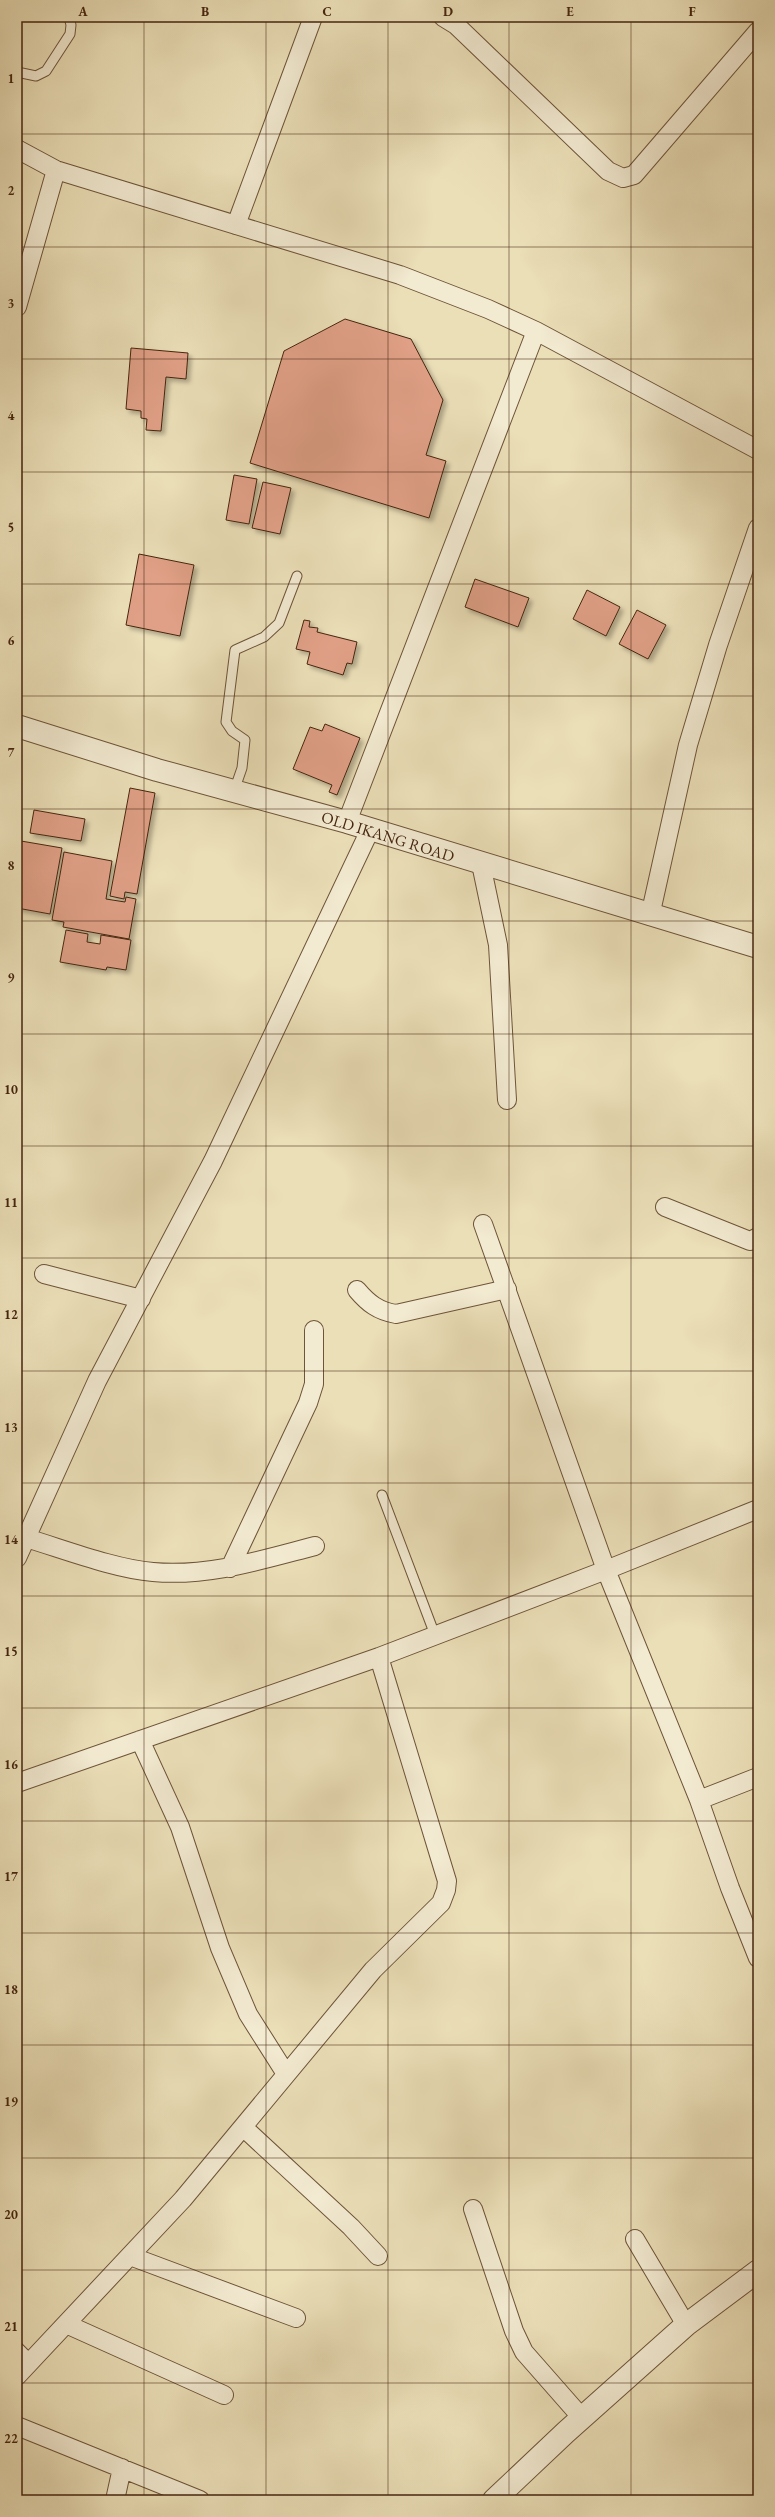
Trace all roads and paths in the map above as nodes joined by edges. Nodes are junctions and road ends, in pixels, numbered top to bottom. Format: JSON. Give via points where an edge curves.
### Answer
{"nodes":[{"id":1,"x":68,"y":17,"type":"edge"},
{"id":2,"x":313,"y":17,"type":"edge"},
{"id":3,"x":443,"y":17,"type":"edge"},
{"id":4,"x":758,"y":31,"type":"edge"},
{"id":5,"x":17,"y":72,"type":"edge"},
{"id":6,"x":17,"y":149,"type":"edge"},
{"id":7,"x":56,"y":170,"type":"junction"},
{"id":8,"x":236,"y":225,"type":"junction"},
{"id":9,"x":17,"y":307,"type":"edge"},
{"id":10,"x":536,"y":331,"type":"junction"},
{"id":11,"x":758,"y":450,"type":"edge"},
{"id":12,"x":758,"y":528,"type":"edge"},
{"id":13,"x":297,"y":576,"type":"dead end"},
{"id":14,"x":17,"y":726,"type":"edge"},
{"id":15,"x":234,"y":791,"type":"junction"},
{"id":16,"x":347,"y":822,"type":"junction"},
{"id":17,"x":370,"y":830,"type":"junction"},
{"id":18,"x":481,"y":864,"type":"junction"},
{"id":19,"x":650,"y":916,"type":"junction"},
{"id":20,"x":758,"y":947,"type":"edge"},
{"id":21,"x":507,"y":1100,"type":"dead end"},
{"id":22,"x":665,"y":1207,"type":"dead end"},
{"id":23,"x":483,"y":1224,"type":"dead end"},
{"id":24,"x":758,"y":1237,"type":"edge"},
{"id":25,"x":44,"y":1274,"type":"dead end"},
{"id":26,"x":507,"y":1289,"type":"junction"},
{"id":27,"x":357,"y":1290,"type":"dead end"},
{"id":28,"x":141,"y":1299,"type":"junction"},
{"id":29,"x":314,"y":1330,"type":"dead end"},
{"id":30,"x":382,"y":1495,"type":"dead end"},
{"id":31,"x":758,"y":1509,"type":"edge"},
{"id":32,"x":26,"y":1538,"type":"junction"},
{"id":33,"x":315,"y":1546,"type":"dead end"},
{"id":34,"x":17,"y":1558,"type":"edge"},
{"id":35,"x":230,"y":1568,"type":"junction"},
{"id":36,"x":606,"y":1570,"type":"junction"},
{"id":37,"x":435,"y":1635,"type":"junction"},
{"id":38,"x":379,"y":1657,"type":"junction"},
{"id":39,"x":140,"y":1740,"type":"junction"},
{"id":40,"x":758,"y":1777,"type":"edge"},
{"id":41,"x":17,"y":1783,"type":"edge"},
{"id":42,"x":699,"y":1800,"type":"junction"},
{"id":43,"x":758,"y":1957,"type":"edge"},
{"id":44,"x":286,"y":2074,"type":"junction"},
{"id":45,"x":243,"y":2127,"type":"junction"},
{"id":46,"x":473,"y":2209,"type":"dead end"},
{"id":47,"x":634,"y":2239,"type":"dead end"},
{"id":48,"x":130,"y":2256,"type":"junction"},
{"id":49,"x":378,"y":2256,"type":"dead end"},
{"id":50,"x":758,"y":2271,"type":"edge"},
{"id":51,"x":296,"y":2318,"type":"dead end"},
{"id":52,"x":66,"y":2324,"type":"junction"},
{"id":53,"x":686,"y":2325,"type":"junction"},
{"id":54,"x":17,"y":2346,"type":"edge"},
{"id":55,"x":32,"y":2361,"type":"junction"},
{"id":56,"x":17,"y":2376,"type":"edge"},
{"id":57,"x":224,"y":2395,"type":"dead end"},
{"id":58,"x":582,"y":2418,"type":"junction"},
{"id":59,"x":17,"y":2426,"type":"edge"},
{"id":60,"x":122,"y":2468,"type":"junction"},
{"id":61,"x":115,"y":2500,"type":"edge"},
{"id":62,"x":200,"y":2500,"type":"edge"},
{"id":63,"x":494,"y":2500,"type":"edge"}],
"edges":[{"from":1,"to":5,"type":"lane","via":[[71,25],[70,34],[46,71],[36,76]]},
{"from":2,"to":8,"type":"street"},
{"from":3,"to":4,"type":"street","via":[[456,25],[608,171],[623,178],[634,175]]},
{"from":6,"to":7,"type":"street"},
{"from":7,"to":8,"type":"street"},
{"from":7,"to":9,"type":"street"},
{"from":8,"to":10,"type":"street","via":[[400,276],[488,309]]},
{"from":10,"to":11,"type":"street"},
{"from":10,"to":16,"type":"street"},
{"from":12,"to":19,"type":"street","via":[[718,645],[688,745]]},
{"from":13,"to":15,"type":"lane","via":[[279,623],[264,637],[235,650],[226,722],[232,731],[245,740],[242,768]]},
{"from":14,"to":15,"type":"street","name":"OLD IKANG ROAD"},
{"from":15,"to":16,"type":"street","name":"OLD IKANG ROAD"},
{"from":16,"to":17,"type":"street","name":"OLD IKANG ROAD"},
{"from":17,"to":18,"type":"street","name":"OLD IKANG ROAD"},
{"from":17,"to":28,"type":"street","via":[[213,1161]]},
{"from":18,"to":19,"type":"street","name":"OLD IKANG ROAD"},
{"from":18,"to":21,"type":"street","via":[[498,945]]},
{"from":19,"to":20,"type":"street","name":"OLD IKANG ROAD"},
{"from":22,"to":24,"type":"street","via":[[750,1241]]},
{"from":23,"to":26,"type":"street"},
{"from":25,"to":28,"type":"street"},
{"from":26,"to":27,"type":"street","via":[[396,1314],[383,1312],[368,1303]]},
{"from":26,"to":36,"type":"street"},
{"from":28,"to":32,"type":"street","via":[[96,1381]]},
{"from":29,"to":35,"type":"street","via":[[314,1384],[308,1404]]},
{"from":30,"to":37,"type":"lane"},
{"from":31,"to":36,"type":"street"},
{"from":32,"to":34,"type":"street"},
{"from":32,"to":35,"type":"street","via":[[151,1572],[174,1573]]},
{"from":33,"to":35,"type":"street"},
{"from":36,"to":37,"type":"street"},
{"from":36,"to":42,"type":"street"},
{"from":37,"to":38,"type":"street"},
{"from":38,"to":39,"type":"street"},
{"from":38,"to":44,"type":"street","via":[[447,1881],[446,1890],[441,1903],[374,1970]]},
{"from":39,"to":41,"type":"street"},
{"from":39,"to":44,"type":"street","via":[[180,1828],[220,1948],[245,2008]]},
{"from":40,"to":42,"type":"street"},
{"from":42,"to":43,"type":"street"},
{"from":44,"to":45,"type":"street"},
{"from":45,"to":48,"type":"street","via":[[183,2200]]},
{"from":45,"to":49,"type":"street","via":[[351,2227]]},
{"from":46,"to":58,"type":"street","via":[[514,2331],[524,2352]]},
{"from":47,"to":53,"type":"street"},
{"from":48,"to":51,"type":"street"},
{"from":48,"to":52,"type":"street"},
{"from":50,"to":53,"type":"street"},
{"from":52,"to":55,"type":"street"},
{"from":52,"to":57,"type":"street"},
{"from":53,"to":58,"type":"street"},
{"from":54,"to":55,"type":"lane"},
{"from":55,"to":56,"type":"street"},
{"from":58,"to":63,"type":"street"},
{"from":59,"to":60,"type":"street"},
{"from":60,"to":61,"type":"street"},
{"from":60,"to":62,"type":"street"}]}
